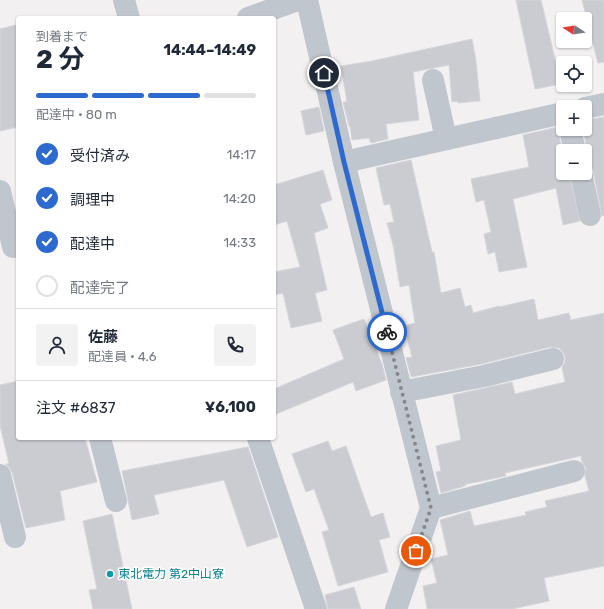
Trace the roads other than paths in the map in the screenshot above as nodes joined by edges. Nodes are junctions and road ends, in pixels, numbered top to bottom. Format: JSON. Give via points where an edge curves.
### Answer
{"nodes":[{"id":1,"x":124,"y":0,"type":"edge"},
{"id":2,"x":298,"y":0,"type":"edge"},
{"id":3,"x":307,"y":0,"type":"edge"},
{"id":4,"x":128,"y":16,"type":"edge"},
{"id":5,"x":254,"y":16,"type":"edge"},
{"id":6,"x":433,"y":80,"type":"dead end"},
{"id":7,"x":604,"y":104,"type":"edge"},
{"id":8,"x":592,"y":107,"type":"edge"},
{"id":9,"x":556,"y":115,"type":"edge"},
{"id":10,"x":446,"y":139,"type":"junction"},
{"id":11,"x":344,"y":162,"type":"junction"},
{"id":12,"x":582,"y":180,"type":"edge"},
{"id":13,"x":0,"y":191,"type":"edge"},
{"id":14,"x":590,"y":215,"type":"dead end"},
{"id":15,"x":10,"y":248,"type":"edge"},
{"id":16,"x":553,"y":359,"type":"dead end"},
{"id":17,"x":401,"y":392,"type":"junction"},
{"id":18,"x":101,"y":440,"type":"edge"},
{"id":19,"x":259,"y":440,"type":"edge"},
{"id":20,"x":574,"y":471,"type":"dead end"},
{"id":21,"x":0,"y":475,"type":"edge"},
{"id":22,"x":116,"y":501,"type":"dead end"},
{"id":23,"x":431,"y":508,"type":"junction"},
{"id":24,"x":15,"y":537,"type":"dead end"},
{"id":25,"x":316,"y":609,"type":"edge"},
{"id":26,"x":396,"y":609,"type":"edge"}],
"edges":[{"from":1,"to":4,"type":"street"},
{"from":2,"to":5,"type":"street"},
{"from":3,"to":11,"type":"street"},
{"from":6,"to":10,"type":"street"},
{"from":7,"to":8,"type":"street"},
{"from":9,"to":10,"type":"street"},
{"from":10,"to":11,"type":"street"},
{"from":11,"to":17,"type":"street"},
{"from":12,"to":14,"type":"street"},
{"from":13,"to":15,"type":"street"},
{"from":16,"to":17,"type":"street"},
{"from":17,"to":23,"type":"street"},
{"from":18,"to":22,"type":"street"},
{"from":19,"to":25,"type":"street"},
{"from":20,"to":23,"type":"street"},
{"from":21,"to":24,"type":"street"},
{"from":23,"to":26,"type":"street"}]}
